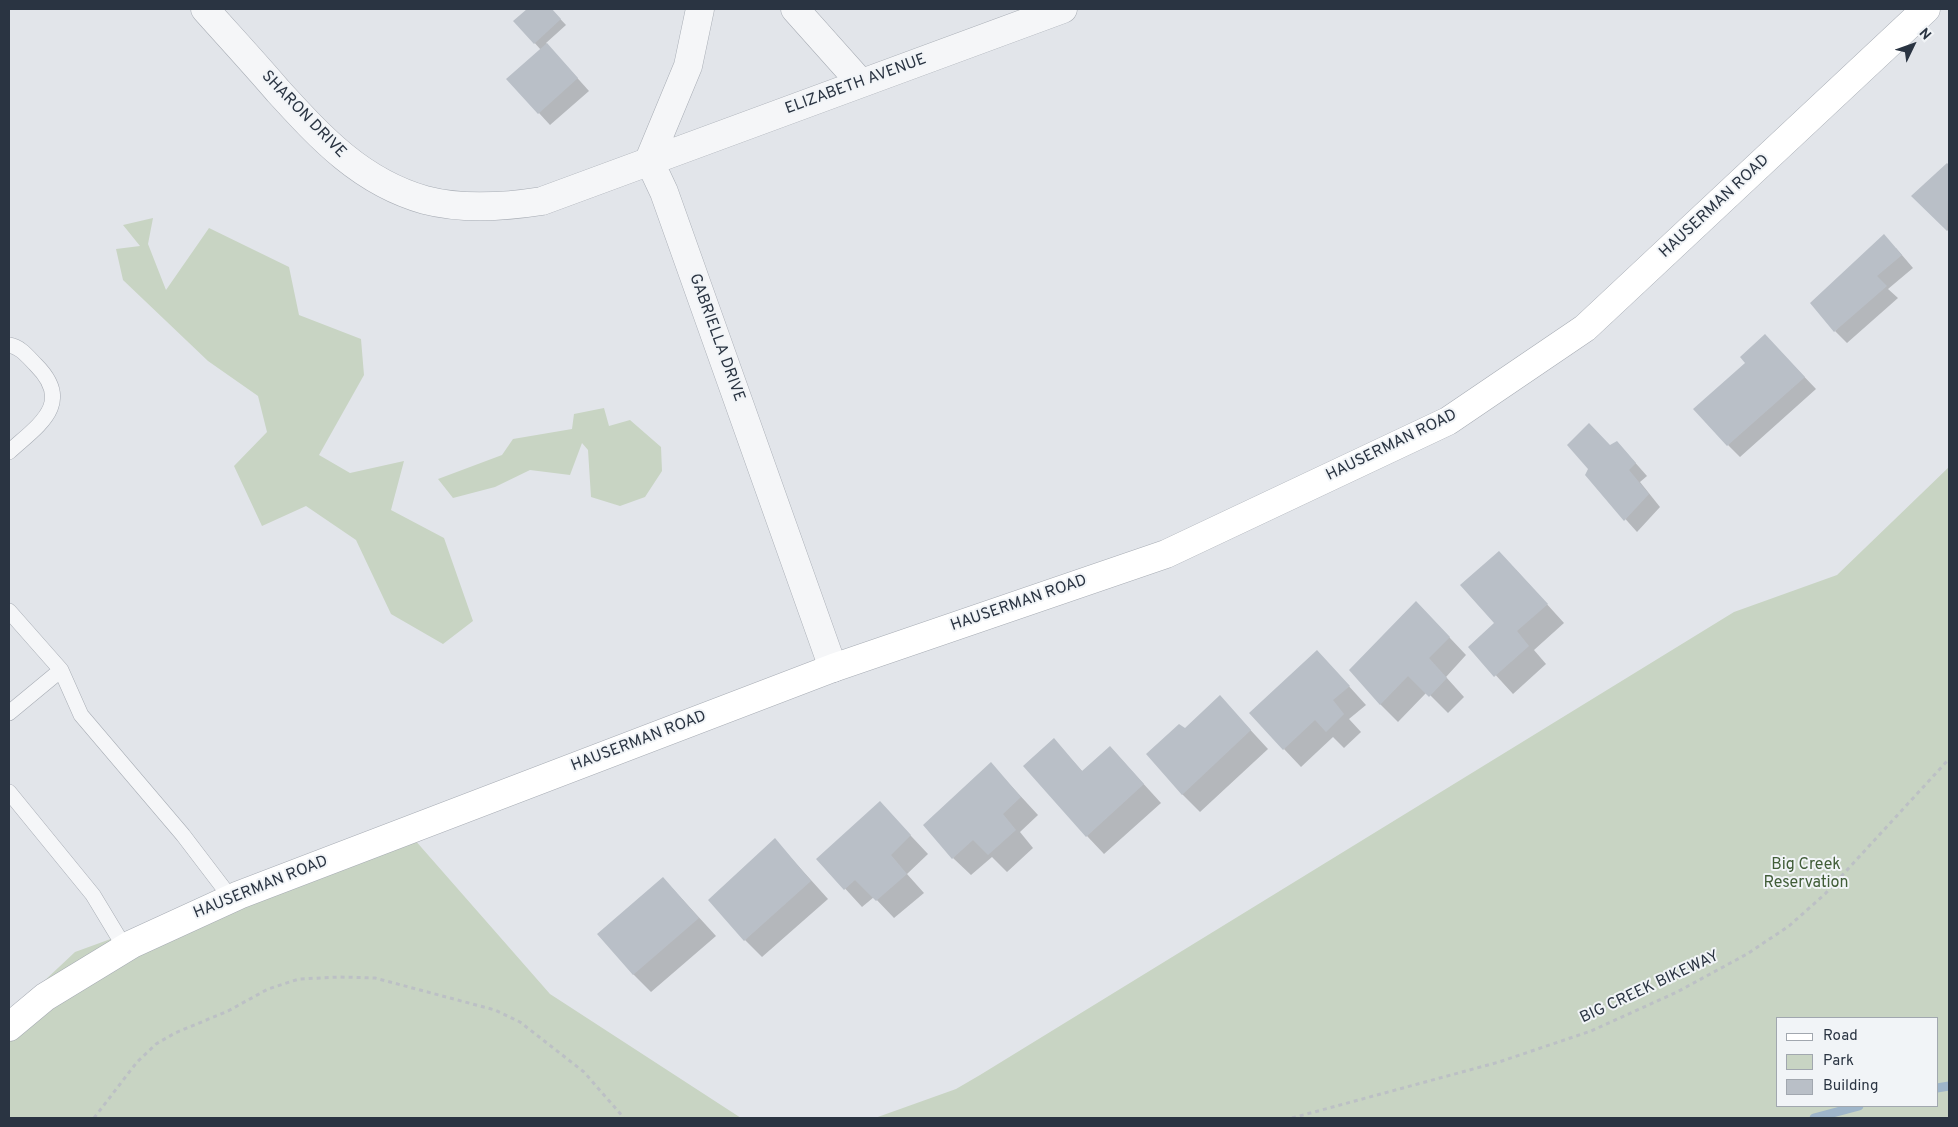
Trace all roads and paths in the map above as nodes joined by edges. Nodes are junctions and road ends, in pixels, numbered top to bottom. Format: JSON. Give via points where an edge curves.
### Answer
{"nodes":[{"id":1,"x":205,"y":9,"type":"edge"},
{"id":2,"x":700,"y":9,"type":"edge"},
{"id":3,"x":796,"y":9,"type":"edge"},
{"id":4,"x":1063,"y":9,"type":"edge"},
{"id":5,"x":1926,"y":9,"type":"edge"},
{"id":6,"x":861,"y":83,"type":"junction"},
{"id":7,"x":649,"y":160,"type":"junction"},
{"id":8,"x":9,"y":345,"type":"edge"},
{"id":9,"x":9,"y":452,"type":"edge"},
{"id":10,"x":9,"y":611,"type":"edge"},
{"id":11,"x":832,"y":668,"type":"junction"},
{"id":12,"x":61,"y":670,"type":"junction"},
{"id":13,"x":9,"y":713,"type":"edge"},
{"id":14,"x":1949,"y":759,"type":"edge"},
{"id":15,"x":9,"y":792,"type":"edge"},
{"id":16,"x":231,"y":898,"type":"junction"},
{"id":17,"x":125,"y":948,"type":"junction"},
{"id":18,"x":9,"y":1027,"type":"edge"},
{"id":19,"x":94,"y":1118,"type":"edge"},
{"id":20,"x":624,"y":1118,"type":"edge"},
{"id":21,"x":1292,"y":1118,"type":"edge"}],
"edges":[{"from":1,"to":7,"type":"street","name":"SHARON DRIVE","via":[[334,150],[374,180],[426,200],[466,206],[505,206],[542,201]]},
{"from":2,"to":7,"type":"street","via":[[688,66]]},
{"from":3,"to":6,"type":"street"},
{"from":4,"to":6,"type":"street","name":"ELIZABETH AVENUE"},
{"from":5,"to":11,"type":"main road","name":"HAUSERMAN ROAD","via":[[1585,328],[1448,421],[1166,554]]},
{"from":6,"to":7,"type":"street","name":"ELIZABETH AVENUE"},
{"from":7,"to":11,"type":"street","name":"GABRIELLA DRIVE","via":[[664,192]]},
{"from":8,"to":9,"type":"lane","via":[[16,346],[40,368],[52,389],[54,403],[45,419]]},
{"from":10,"to":12,"type":"lane"},
{"from":11,"to":16,"type":"main road","name":"HAUSERMAN ROAD"},
{"from":12,"to":13,"type":"lane"},
{"from":12,"to":16,"type":"lane","via":[[81,715],[183,835]]},
{"from":14,"to":21,"type":"path","name":"BIG CREEK BIKEWAY","via":[[1825,894],[1789,926],[1747,954],[1677,992],[1591,1031],[1499,1062]]},
{"from":15,"to":17,"type":"lane","via":[[93,895]]},
{"from":16,"to":17,"type":"main road","name":"HAUSERMAN ROAD"},
{"from":17,"to":18,"type":"main road","name":"HAUSERMAN ROAD","via":[[45,998]]},
{"from":19,"to":20,"type":"path","via":[[137,1062],[156,1044],[175,1033],[228,1011],[268,989],[300,979],[375,978],[495,1010],[520,1022],[584,1072]]}]}
